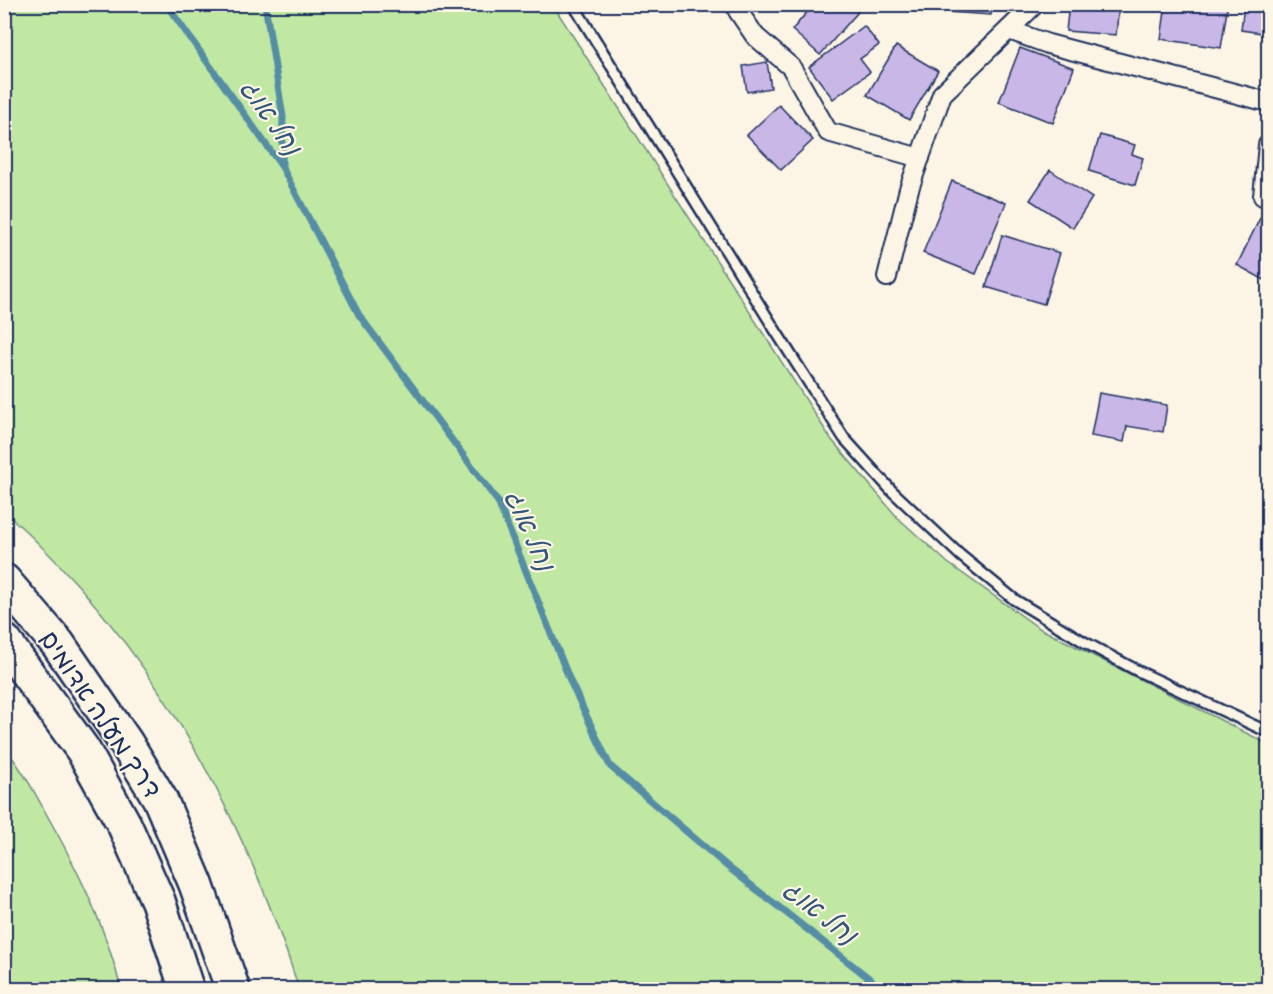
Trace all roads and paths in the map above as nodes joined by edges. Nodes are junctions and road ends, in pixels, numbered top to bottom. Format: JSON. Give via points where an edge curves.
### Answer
{"nodes":[{"id":1,"x":573,"y":4,"type":"edge"},
{"id":2,"x":1035,"y":4,"type":"edge"},
{"id":3,"x":738,"y":11,"type":"dead end"},
{"id":4,"x":1009,"y":30,"type":"junction"},
{"id":5,"x":1269,"y":102,"type":"edge"},
{"id":6,"x":1269,"y":145,"type":"edge"},
{"id":7,"x":920,"y":158,"type":"junction"},
{"id":8,"x":1269,"y":198,"type":"edge"},
{"id":9,"x":887,"y":278,"type":"dead end"},
{"id":10,"x":4,"y":581,"type":"edge"},
{"id":11,"x":4,"y":641,"type":"edge"},
{"id":12,"x":1269,"y":732,"type":"edge"},
{"id":13,"x":187,"y":990,"type":"edge"},
{"id":14,"x":233,"y":990,"type":"edge"}],
"edges":[{"from":1,"to":12,"type":"lane","via":[[844,438],[891,490],[960,555],[1016,600],[1138,671]]},
{"from":2,"to":4,"type":"street"},
{"from":3,"to":7,"type":"street","via":[[755,36],[791,67],[828,132]]},
{"from":4,"to":5,"type":"street","via":[[1048,44]]},
{"from":4,"to":7,"type":"street","via":[[942,94]]},
{"from":6,"to":8,"type":"street","via":[[1263,196]]},
{"from":7,"to":9,"type":"street"},
{"from":10,"to":14,"type":"highway","name":"דרך מעלה אדומים","via":[[58,644],[160,799],[196,884]]},
{"from":11,"to":13,"type":"highway","name":"דרך מעלה אדומים","via":[[82,750],[124,824],[158,901]]}]}
